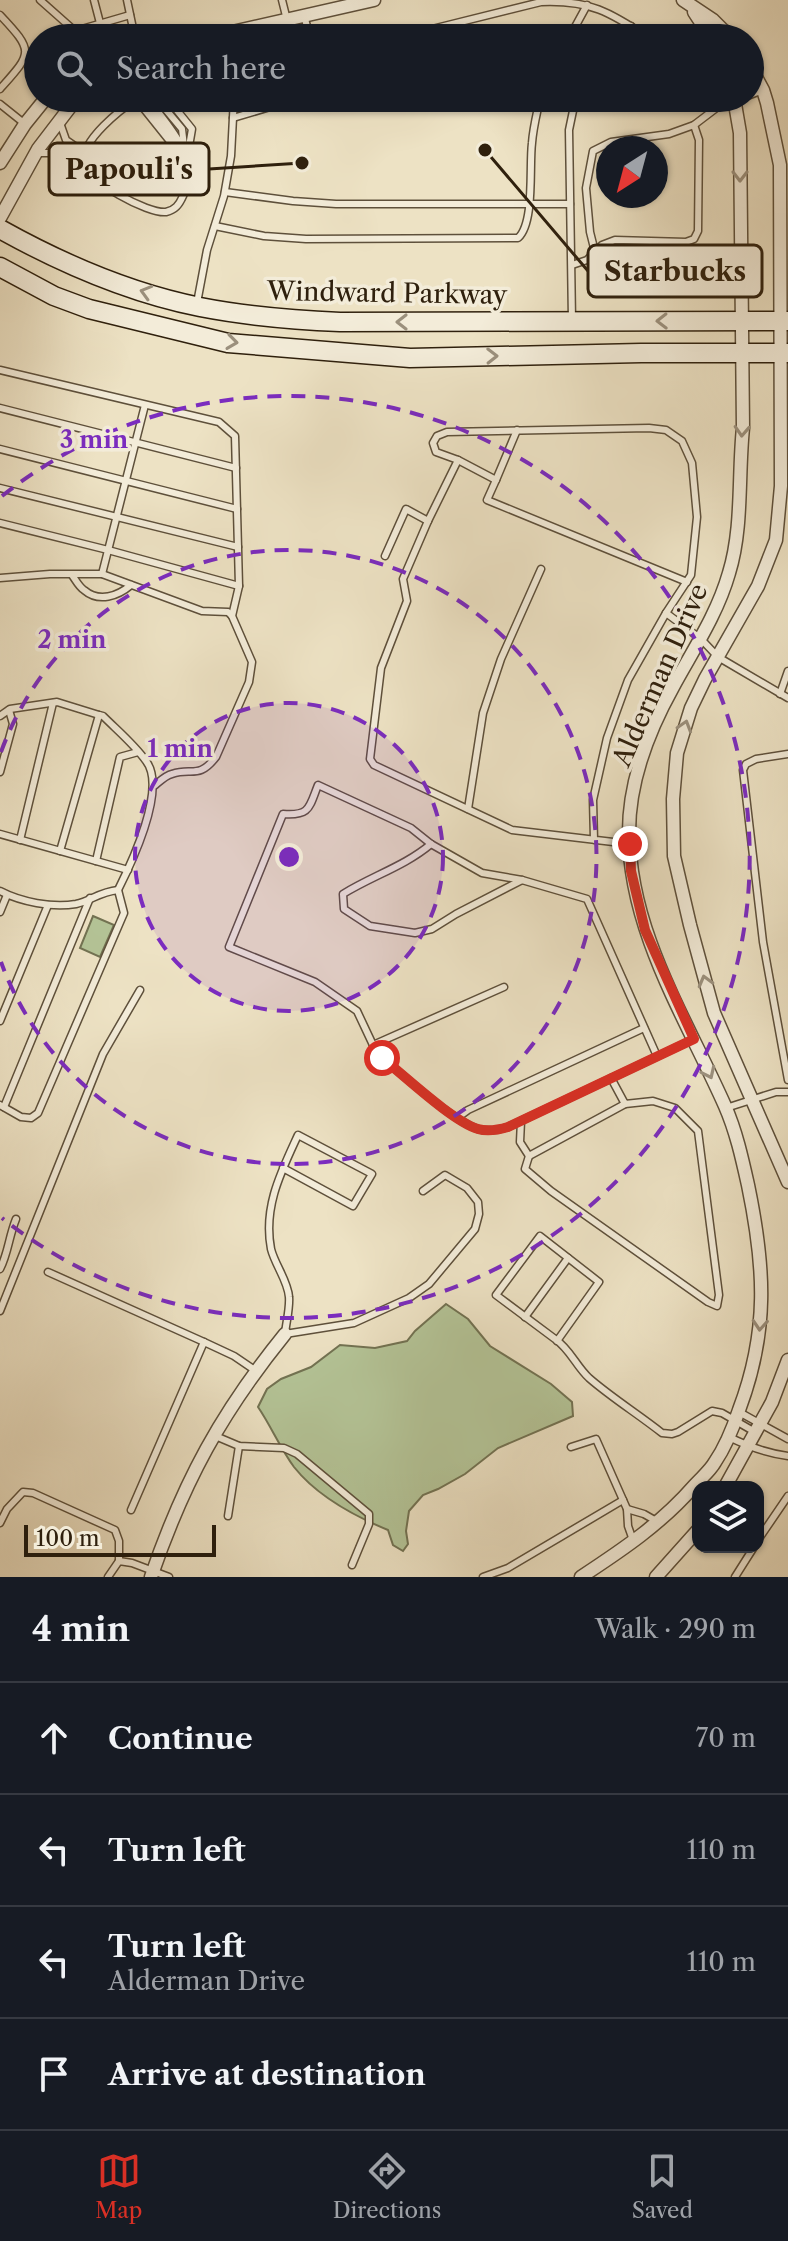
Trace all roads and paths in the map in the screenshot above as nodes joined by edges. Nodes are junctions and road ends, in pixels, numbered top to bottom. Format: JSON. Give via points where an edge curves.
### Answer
{"nodes":[{"id":1,"x":40,"y":0,"type":"edge"},
{"id":2,"x":94,"y":0,"type":"edge"},
{"id":3,"x":127,"y":0,"type":"edge"},
{"id":4,"x":282,"y":0,"type":"edge"},
{"id":5,"x":374,"y":0,"type":"edge"},
{"id":6,"x":556,"y":1,"type":"edge"},
{"id":7,"x":686,"y":3,"type":"edge"},
{"id":8,"x":587,"y":5,"type":"junction"},
{"id":9,"x":319,"y":6,"type":"edge"},
{"id":10,"x":0,"y":15,"type":"edge"},
{"id":11,"x":130,"y":15,"type":"junction"},
{"id":12,"x":304,"y":15,"type":"junction"},
{"id":13,"x":287,"y":20,"type":"junction"},
{"id":14,"x":100,"y":23,"type":"junction"},
{"id":15,"x":67,"y":24,"type":"edge"},
{"id":16,"x":97,"y":24,"type":"edge"},
{"id":17,"x":132,"y":24,"type":"edge"},
{"id":18,"x":269,"y":24,"type":"edge"},
{"id":19,"x":306,"y":24,"type":"edge"},
{"id":20,"x":452,"y":24,"type":"edge"},
{"id":21,"x":577,"y":24,"type":"edge"},
{"id":22,"x":628,"y":24,"type":"edge"},
{"id":23,"x":701,"y":24,"type":"edge"},
{"id":24,"x":717,"y":24,"type":"edge"},
{"id":25,"x":24,"y":49,"type":"edge"},
{"id":26,"x":24,"y":62,"type":"edge"},
{"id":27,"x":0,"y":89,"type":"edge"},
{"id":28,"x":764,"y":94,"type":"edge"},
{"id":29,"x":0,"y":104,"type":"edge"},
{"id":30,"x":35,"y":112,"type":"edge"},
{"id":31,"x":66,"y":112,"type":"edge"},
{"id":32,"x":119,"y":112,"type":"edge"},
{"id":33,"x":150,"y":112,"type":"edge"},
{"id":34,"x":155,"y":112,"type":"edge"},
{"id":35,"x":169,"y":112,"type":"edge"},
{"id":36,"x":233,"y":112,"type":"edge"},
{"id":37,"x":253,"y":112,"type":"edge"},
{"id":38,"x":537,"y":112,"type":"edge"},
{"id":39,"x":573,"y":112,"type":"edge"},
{"id":40,"x":711,"y":112,"type":"edge"},
{"id":41,"x":738,"y":112,"type":"edge"},
{"id":42,"x":233,"y":118,"type":"junction"},
{"id":43,"x":59,"y":120,"type":"junction"},
{"id":44,"x":25,"y":124,"type":"junction"},
{"id":45,"x":694,"y":125,"type":"junction"},
{"id":46,"x":36,"y":153,"type":"junction"},
{"id":47,"x":85,"y":153,"type":"junction"},
{"id":48,"x":84,"y":162,"type":"junction"},
{"id":49,"x":187,"y":162,"type":"junction"},
{"id":50,"x":0,"y":163,"type":"edge"},
{"id":51,"x":225,"y":192,"type":"junction"},
{"id":52,"x":570,"y":204,"type":"junction"},
{"id":53,"x":528,"y":205,"type":"junction"},
{"id":54,"x":0,"y":218,"type":"edge"},
{"id":55,"x":215,"y":226,"type":"junction"},
{"id":56,"x":0,"y":229,"type":"edge"},
{"id":57,"x":595,"y":252,"type":"junction"},
{"id":58,"x":572,"y":265,"type":"junction"},
{"id":59,"x":0,"y":267,"type":"edge"},
{"id":60,"x":197,"y":306,"type":"junction"},
{"id":61,"x":740,"y":320,"type":"junction"},
{"id":62,"x":785,"y":321,"type":"edge"},
{"id":63,"x":572,"y":322,"type":"junction"},
{"id":64,"x":741,"y":353,"type":"junction"},
{"id":65,"x":785,"y":353,"type":"edge"},
{"id":66,"x":0,"y":370,"type":"edge"},
{"id":67,"x":145,"y":405,"type":"junction"},
{"id":68,"x":0,"y":408,"type":"edge"},
{"id":69,"x":517,"y":430,"type":"junction"},
{"id":70,"x":135,"y":442,"type":"junction"},
{"id":71,"x":0,"y":449,"type":"edge"},
{"id":72,"x":458,"y":460,"type":"junction"},
{"id":73,"x":236,"y":468,"type":"junction"},
{"id":74,"x":126,"y":480,"type":"junction"},
{"id":75,"x":496,"y":480,"type":"junction"},
{"id":76,"x":0,"y":488,"type":"edge"},
{"id":77,"x":237,"y":509,"type":"junction"},
{"id":78,"x":117,"y":517,"type":"junction"},
{"id":79,"x":428,"y":521,"type":"junction"},
{"id":80,"x":0,"y":523,"type":"edge"},
{"id":81,"x":238,"y":547,"type":"junction"},
{"id":82,"x":108,"y":550,"type":"junction"},
{"id":83,"x":385,"y":556,"type":"dead end"},
{"id":84,"x":541,"y":569,"type":"dead end"},
{"id":85,"x":72,"y":574,"type":"junction"},
{"id":86,"x":102,"y":574,"type":"junction"},
{"id":87,"x":0,"y":578,"type":"edge"},
{"id":88,"x":687,"y":582,"type":"junction"},
{"id":89,"x":131,"y":585,"type":"junction"},
{"id":90,"x":239,"y":586,"type":"junction"},
{"id":91,"x":666,"y":613,"type":"junction"},
{"id":92,"x":232,"y":616,"type":"junction"},
{"id":93,"x":701,"y":639,"type":"junction"},
{"id":94,"x":718,"y":657,"type":"junction"},
{"id":95,"x":788,"y":671,"type":"edge"},
{"id":96,"x":780,"y":694,"type":"junction"},
{"id":97,"x":788,"y":698,"type":"edge"},
{"id":98,"x":53,"y":703,"type":"junction"},
{"id":99,"x":9,"y":710,"type":"junction"},
{"id":100,"x":99,"y":715,"type":"junction"},
{"id":101,"x":0,"y":716,"type":"edge"},
{"id":102,"x":138,"y":752,"type":"junction"},
{"id":103,"x":788,"y":754,"type":"edge"},
{"id":104,"x":0,"y":772,"type":"edge"},
{"id":105,"x":154,"y":786,"type":"junction"},
{"id":106,"x":468,"y":809,"type":"junction"},
{"id":107,"x":0,"y":834,"type":"edge"},
{"id":108,"x":20,"y":840,"type":"junction"},
{"id":109,"x":594,"y":840,"type":"junction"},
{"id":110,"x":431,"y":844,"type":"junction"},
{"id":111,"x":630,"y":844,"type":"junction"},
{"id":112,"x":60,"y":851,"type":"junction"},
{"id":113,"x":96,"y":861,"type":"junction"},
{"id":114,"x":128,"y":870,"type":"junction"},
{"id":115,"x":522,"y":880,"type":"junction"},
{"id":116,"x":118,"y":890,"type":"junction"},
{"id":117,"x":4,"y":893,"type":"edge"},
{"id":118,"x":90,"y":898,"type":"junction"},
{"id":119,"x":48,"y":905,"type":"junction"},
{"id":120,"x":0,"y":912,"type":"edge"},
{"id":121,"x":504,"y":987,"type":"dead end"},
{"id":122,"x":140,"y":990,"type":"dead end"},
{"id":123,"x":0,"y":1021,"type":"edge"},
{"id":124,"x":644,"y":1028,"type":"junction"},
{"id":125,"x":694,"y":1039,"type":"junction"},
{"id":126,"x":373,"y":1045,"type":"junction"},
{"id":127,"x":657,"y":1056,"type":"junction"},
{"id":128,"x":611,"y":1078,"type":"junction"},
{"id":129,"x":788,"y":1080,"type":"edge"},
{"id":130,"x":788,"y":1092,"type":"edge"},
{"id":131,"x":751,"y":1100,"type":"junction"},
{"id":132,"x":625,"y":1104,"type":"junction"},
{"id":133,"x":2,"y":1106,"type":"edge"},
{"id":134,"x":726,"y":1108,"type":"junction"},
{"id":135,"x":457,"y":1118,"type":"junction"},
{"id":136,"x":521,"y":1121,"type":"junction"},
{"id":137,"x":529,"y":1156,"type":"junction"},
{"id":138,"x":283,"y":1168,"type":"junction"},
{"id":139,"x":788,"y":1182,"type":"edge"},
{"id":140,"x":423,"y":1191,"type":"dead end"},
{"id":141,"x":16,"y":1219,"type":"dead end"},
{"id":142,"x":568,"y":1258,"type":"junction"},
{"id":143,"x":0,"y":1269,"type":"edge"},
{"id":144,"x":48,"y":1272,"type":"dead end"},
{"id":145,"x":0,"y":1311,"type":"edge"},
{"id":146,"x":525,"y":1317,"type":"junction"},
{"id":147,"x":285,"y":1334,"type":"junction"},
{"id":148,"x":557,"y":1341,"type":"junction"},
{"id":149,"x":204,"y":1342,"type":"junction"},
{"id":150,"x":788,"y":1360,"type":"edge"},
{"id":151,"x":256,"y":1371,"type":"junction"},
{"id":152,"x":737,"y":1416,"type":"junction"},
{"id":153,"x":757,"y":1428,"type":"junction"},
{"id":154,"x":213,"y":1435,"type":"junction"},
{"id":155,"x":729,"y":1437,"type":"junction"},
{"id":156,"x":788,"y":1439,"type":"edge"},
{"id":157,"x":239,"y":1446,"type":"junction"},
{"id":158,"x":747,"y":1446,"type":"junction"},
{"id":159,"x":571,"y":1447,"type":"dead end"},
{"id":160,"x":788,"y":1456,"type":"edge"},
{"id":161,"x":728,"y":1481,"type":"edge"},
{"id":162,"x":788,"y":1496,"type":"edge"},
{"id":163,"x":623,"y":1500,"type":"junction"},
{"id":164,"x":627,"y":1509,"type":"junction"},
{"id":165,"x":131,"y":1510,"type":"dead end"},
{"id":166,"x":228,"y":1516,"type":"dead end"},
{"id":167,"x":658,"y":1522,"type":"junction"},
{"id":168,"x":0,"y":1523,"type":"edge"},
{"id":169,"x":764,"y":1531,"type":"edge"},
{"id":170,"x":692,"y":1537,"type":"edge"},
{"id":171,"x":634,"y":1543,"type":"junction"},
{"id":172,"x":750,"y":1553,"type":"edge"},
{"id":173,"x":119,"y":1561,"type":"junction"},
{"id":174,"x":352,"y":1565,"type":"dead end"},
{"id":175,"x":152,"y":1574,"type":"edge"},
{"id":176,"x":108,"y":1577,"type":"edge"},
{"id":177,"x":169,"y":1577,"type":"edge"},
{"id":178,"x":483,"y":1577,"type":"edge"},
{"id":179,"x":581,"y":1577,"type":"edge"},
{"id":180,"x":656,"y":1577,"type":"edge"},
{"id":181,"x":735,"y":1577,"type":"edge"}],
"edges":[{"from":1,"to":15,"type":"lane"},
{"from":2,"to":14,"type":"lane"},
{"from":3,"to":11,"type":"lane"},
{"from":4,"to":13,"type":"lane"},
{"from":5,"to":9,"type":"street"},
{"from":6,"to":8,"type":"lane"},
{"from":6,"to":20,"type":"lane"},
{"from":7,"to":23,"type":"street"},
{"from":7,"to":24,"type":"street"},
{"from":8,"to":21,"type":"lane"},
{"from":8,"to":22,"type":"lane"},
{"from":9,"to":12,"type":"street"},
{"from":10,"to":25,"type":"lane","via":[[20,36]]},
{"from":11,"to":14,"type":"lane"},
{"from":11,"to":17,"type":"lane"},
{"from":12,"to":13,"type":"street"},
{"from":12,"to":19,"type":"lane"},
{"from":13,"to":18,"type":"street"},
{"from":14,"to":16,"type":"lane"},
{"from":26,"to":27,"type":"lane"},
{"from":28,"to":62,"type":"street","name":"Alderman Drive","via":[[780,165]]},
{"from":29,"to":44,"type":"lane"},
{"from":30,"to":44,"type":"street"},
{"from":31,"to":43,"type":"street"},
{"from":32,"to":47,"type":"lane"},
{"from":33,"to":49,"type":"lane"},
{"from":34,"to":49,"type":"lane","via":[[176,133]]},
{"from":35,"to":49,"type":"lane","via":[[182,129]]},
{"from":36,"to":42,"type":"lane"},
{"from":37,"to":42,"type":"lane"},
{"from":38,"to":53,"type":"lane"},
{"from":39,"to":52,"type":"lane"},
{"from":40,"to":45,"type":"lane"},
{"from":41,"to":61,"type":"street","name":"Alderman Drive","one_way":true},
{"from":42,"to":51,"type":"lane"},
{"from":43,"to":46,"type":"street"},
{"from":43,"to":47,"type":"lane","via":[[66,140]]},
{"from":44,"to":50,"type":"street"},
{"from":45,"to":57,"type":"lane","via":[[611,142],[593,151],[586,188]]},
{"from":45,"to":57,"type":"lane","via":[[699,155],[694,239],[615,240]]},
{"from":46,"to":48,"type":"lane","via":[[64,153]]},
{"from":46,"to":54,"type":"street"},
{"from":47,"to":48,"type":"lane"},
{"from":48,"to":49,"type":"lane","via":[[108,188],[151,211],[167,212],[177,207],[189,178]]},
{"from":51,"to":53,"type":"lane","via":[[336,204]]},
{"from":51,"to":55,"type":"lane"},
{"from":52,"to":53,"type":"lane"},
{"from":52,"to":58,"type":"lane"},
{"from":53,"to":55,"type":"lane","via":[[518,238],[306,239]]},
{"from":55,"to":60,"type":"lane"},
{"from":60,"to":56,"type":"main road","name":"Windward Parkway","one_way":true,"via":[[62,261]]},
{"from":57,"to":58,"type":"lane"},
{"from":58,"to":63,"type":"lane"},
{"from":59,"to":64,"type":"main road","one_way":true,"via":[[89,309],[228,343],[410,358]]},
{"from":63,"to":60,"type":"main road","name":"Windward Parkway","one_way":true,"via":[[325,321]]},
{"from":61,"to":62,"type":"main road","name":"Windward Parkway"},
{"from":61,"to":63,"type":"main road","name":"Windward Parkway","one_way":true},
{"from":61,"to":64,"type":"street","name":"Alderman Drive"},
{"from":62,"to":65,"type":"street","name":"Alderman Drive"},
{"from":64,"to":65,"type":"main road"},
{"from":64,"to":93,"type":"street","name":"Alderman Drive","one_way":true,"via":[[739,519],[730,573]]},
{"from":65,"to":94,"type":"street","name":"Alderman Drive","via":[[776,540],[758,586]]},
{"from":66,"to":67,"type":"lane"},
{"from":67,"to":70,"type":"lane"},
{"from":67,"to":73,"type":"lane","via":[[219,422],[235,436]]},
{"from":68,"to":70,"type":"lane"},
{"from":69,"to":72,"type":"lane","via":[[437,436],[436,452]]},
{"from":69,"to":75,"type":"lane"},
{"from":69,"to":88,"type":"lane","via":[[649,428],[666,430],[682,441],[692,463],[697,517]]},
{"from":70,"to":73,"type":"lane"},
{"from":70,"to":74,"type":"lane"},
{"from":71,"to":74,"type":"lane"},
{"from":72,"to":75,"type":"lane"},
{"from":72,"to":79,"type":"lane"},
{"from":73,"to":77,"type":"lane"},
{"from":74,"to":77,"type":"lane"},
{"from":74,"to":78,"type":"lane"},
{"from":75,"to":88,"type":"lane","via":[[487,500]]},
{"from":76,"to":78,"type":"lane"},
{"from":77,"to":81,"type":"lane"},
{"from":78,"to":81,"type":"lane"},
{"from":78,"to":82,"type":"lane"},
{"from":79,"to":83,"type":"lane","via":[[406,509]]},
{"from":79,"to":106,"type":"lane","via":[[403,579],[407,601],[381,668],[370,759]]},
{"from":80,"to":82,"type":"lane"},
{"from":81,"to":90,"type":"lane"},
{"from":82,"to":86,"type":"lane"},
{"from":82,"to":90,"type":"lane"},
{"from":84,"to":106,"type":"lane","via":[[483,713]]},
{"from":85,"to":86,"type":"lane"},
{"from":85,"to":87,"type":"lane"},
{"from":85,"to":89,"type":"lane","via":[[84,592],[106,598]]},
{"from":86,"to":89,"type":"lane"},
{"from":88,"to":91,"type":"lane"},
{"from":89,"to":92,"type":"lane","via":[[202,611]]},
{"from":90,"to":92,"type":"lane"},
{"from":91,"to":93,"type":"lane"},
{"from":91,"to":109,"type":"lane","via":[[628,680],[607,738],[593,800]]},
{"from":92,"to":105,"type":"lane","via":[[252,662],[249,682],[216,757],[195,773],[171,774]]},
{"from":93,"to":94,"type":"lane"},
{"from":93,"to":111,"type":"street","name":"Alderman Drive","via":[[671,689],[636,774]]},
{"from":94,"to":96,"type":"lane"},
{"from":131,"to":94,"type":"street","name":"Alderman Drive","one_way":true,"via":[[714,1013],[674,856],[677,753],[691,708]]},
{"from":95,"to":96,"type":"lane"},
{"from":96,"to":97,"type":"lane"},
{"from":98,"to":99,"type":"lane"},
{"from":98,"to":100,"type":"lane"},
{"from":98,"to":108,"type":"lane"},
{"from":99,"to":101,"type":"lane"},
{"from":99,"to":104,"type":"lane","via":[[13,724]]},
{"from":100,"to":102,"type":"lane"},
{"from":100,"to":112,"type":"lane"},
{"from":102,"to":105,"type":"lane","via":[[148,763]]},
{"from":102,"to":113,"type":"lane","via":[[120,757]]},
{"from":103,"to":129,"type":"lane","via":[[756,759],[743,770],[763,942]]},
{"from":105,"to":114,"type":"lane"},
{"from":106,"to":109,"type":"lane","via":[[512,830]]},
{"from":107,"to":108,"type":"lane"},
{"from":108,"to":112,"type":"lane"},
{"from":109,"to":111,"type":"lane"},
{"from":110,"to":115,"type":"lane","via":[[482,873]]},
{"from":110,"to":115,"type":"lane","via":[[343,894],[344,909],[370,926],[415,933]]},
{"from":110,"to":126,"type":"lane","via":[[411,828],[318,785],[305,812],[283,814],[229,947],[315,982],[357,1011]]},
{"from":111,"to":125,"type":"street","name":"Alderman Drive","via":[[645,930]]},
{"from":112,"to":113,"type":"lane"},
{"from":113,"to":114,"type":"lane"},
{"from":114,"to":116,"type":"lane"},
{"from":115,"to":124,"type":"lane","via":[[587,899]]},
{"from":116,"to":118,"type":"lane"},
{"from":116,"to":133,"type":"lane","via":[[124,913],[43,1105],[31,1118]]},
{"from":117,"to":119,"type":"lane"},
{"from":117,"to":120,"type":"lane"},
{"from":118,"to":119,"type":"lane"},
{"from":118,"to":133,"type":"lane"},
{"from":119,"to":123,"type":"lane"},
{"from":121,"to":126,"type":"lane"},
{"from":122,"to":145,"type":"lane","via":[[103,1054]]},
{"from":124,"to":127,"type":"lane"},
{"from":124,"to":135,"type":"lane"},
{"from":125,"to":127,"type":"lane"},
{"from":125,"to":134,"type":"street","name":"Alderman Drive","one_way":true},
{"from":126,"to":135,"type":"lane"},
{"from":127,"to":128,"type":"lane"},
{"from":128,"to":132,"type":"lane"},
{"from":128,"to":136,"type":"lane"},
{"from":130,"to":131,"type":"lane"},
{"from":131,"to":134,"type":"lane"},
{"from":131,"to":139,"type":"street","name":"Alderman Drive"},
{"from":132,"to":137,"type":"lane"},
{"from":132,"to":137,"type":"lane","via":[[653,1101],[675,1108],[698,1131],[717,1306],[551,1191],[525,1169]]},
{"from":134,"to":152,"type":"street","name":"Alderman Drive","one_way":true,"via":[[755,1222],[762,1292],[760,1336]]},
{"from":135,"to":136,"type":"lane","via":[[479,1130],[496,1131]]},
{"from":136,"to":137,"type":"lane","via":[[520,1142]]},
{"from":138,"to":138,"type":"lane","via":[[298,1135],[372,1174],[353,1206]]},
{"from":138,"to":147,"type":"lane","via":[[273,1189],[269,1220],[271,1251],[289,1295]]},
{"from":140,"to":147,"type":"lane","via":[[445,1175],[467,1188],[478,1202],[479,1214],[475,1229],[429,1284],[354,1323]]},
{"from":141,"to":143,"type":"lane"},
{"from":142,"to":146,"type":"lane"},
{"from":142,"to":146,"type":"lane","via":[[540,1236],[496,1295]]},
{"from":142,"to":148,"type":"lane","via":[[599,1282]]},
{"from":144,"to":149,"type":"lane"},
{"from":146,"to":148,"type":"lane"},
{"from":147,"to":151,"type":"street"},
{"from":148,"to":152,"type":"lane","via":[[587,1376],[662,1433],[678,1432],[712,1411]]},
{"from":149,"to":151,"type":"lane"},
{"from":149,"to":165,"type":"lane"},
{"from":150,"to":153,"type":"street"},
{"from":151,"to":154,"type":"street"},
{"from":152,"to":153,"type":"lane"},
{"from":152,"to":155,"type":"street","name":"Alderman Drive"},
{"from":153,"to":156,"type":"lane"},
{"from":153,"to":158,"type":"street"},
{"from":154,"to":157,"type":"lane"},
{"from":154,"to":175,"type":"street","via":[[184,1491]]},
{"from":155,"to":158,"type":"lane"},
{"from":155,"to":167,"type":"street","name":"Alderman Drive","via":[[714,1464]]},
{"from":157,"to":166,"type":"lane"},
{"from":157,"to":174,"type":"lane","via":[[284,1448],[297,1454],[369,1514]]},
{"from":158,"to":160,"type":"lane"},
{"from":158,"to":161,"type":"street"},
{"from":159,"to":163,"type":"lane","via":[[596,1439]]},
{"from":162,"to":169,"type":"lane"},
{"from":163,"to":164,"type":"lane"},
{"from":163,"to":178,"type":"lane","via":[[508,1568]]},
{"from":164,"to":167,"type":"lane"},
{"from":164,"to":171,"type":"lane"},
{"from":167,"to":171,"type":"street","name":"Alderman Drive"},
{"from":168,"to":173,"type":"lane","via":[[14,1499],[33,1493],[115,1530]]},
{"from":170,"to":180,"type":"street"},
{"from":171,"to":179,"type":"street","name":"Alderman Drive"},
{"from":172,"to":181,"type":"lane"},
{"from":173,"to":175,"type":"lane"},
{"from":173,"to":176,"type":"lane"},
{"from":175,"to":177,"type":"lane"}]}
